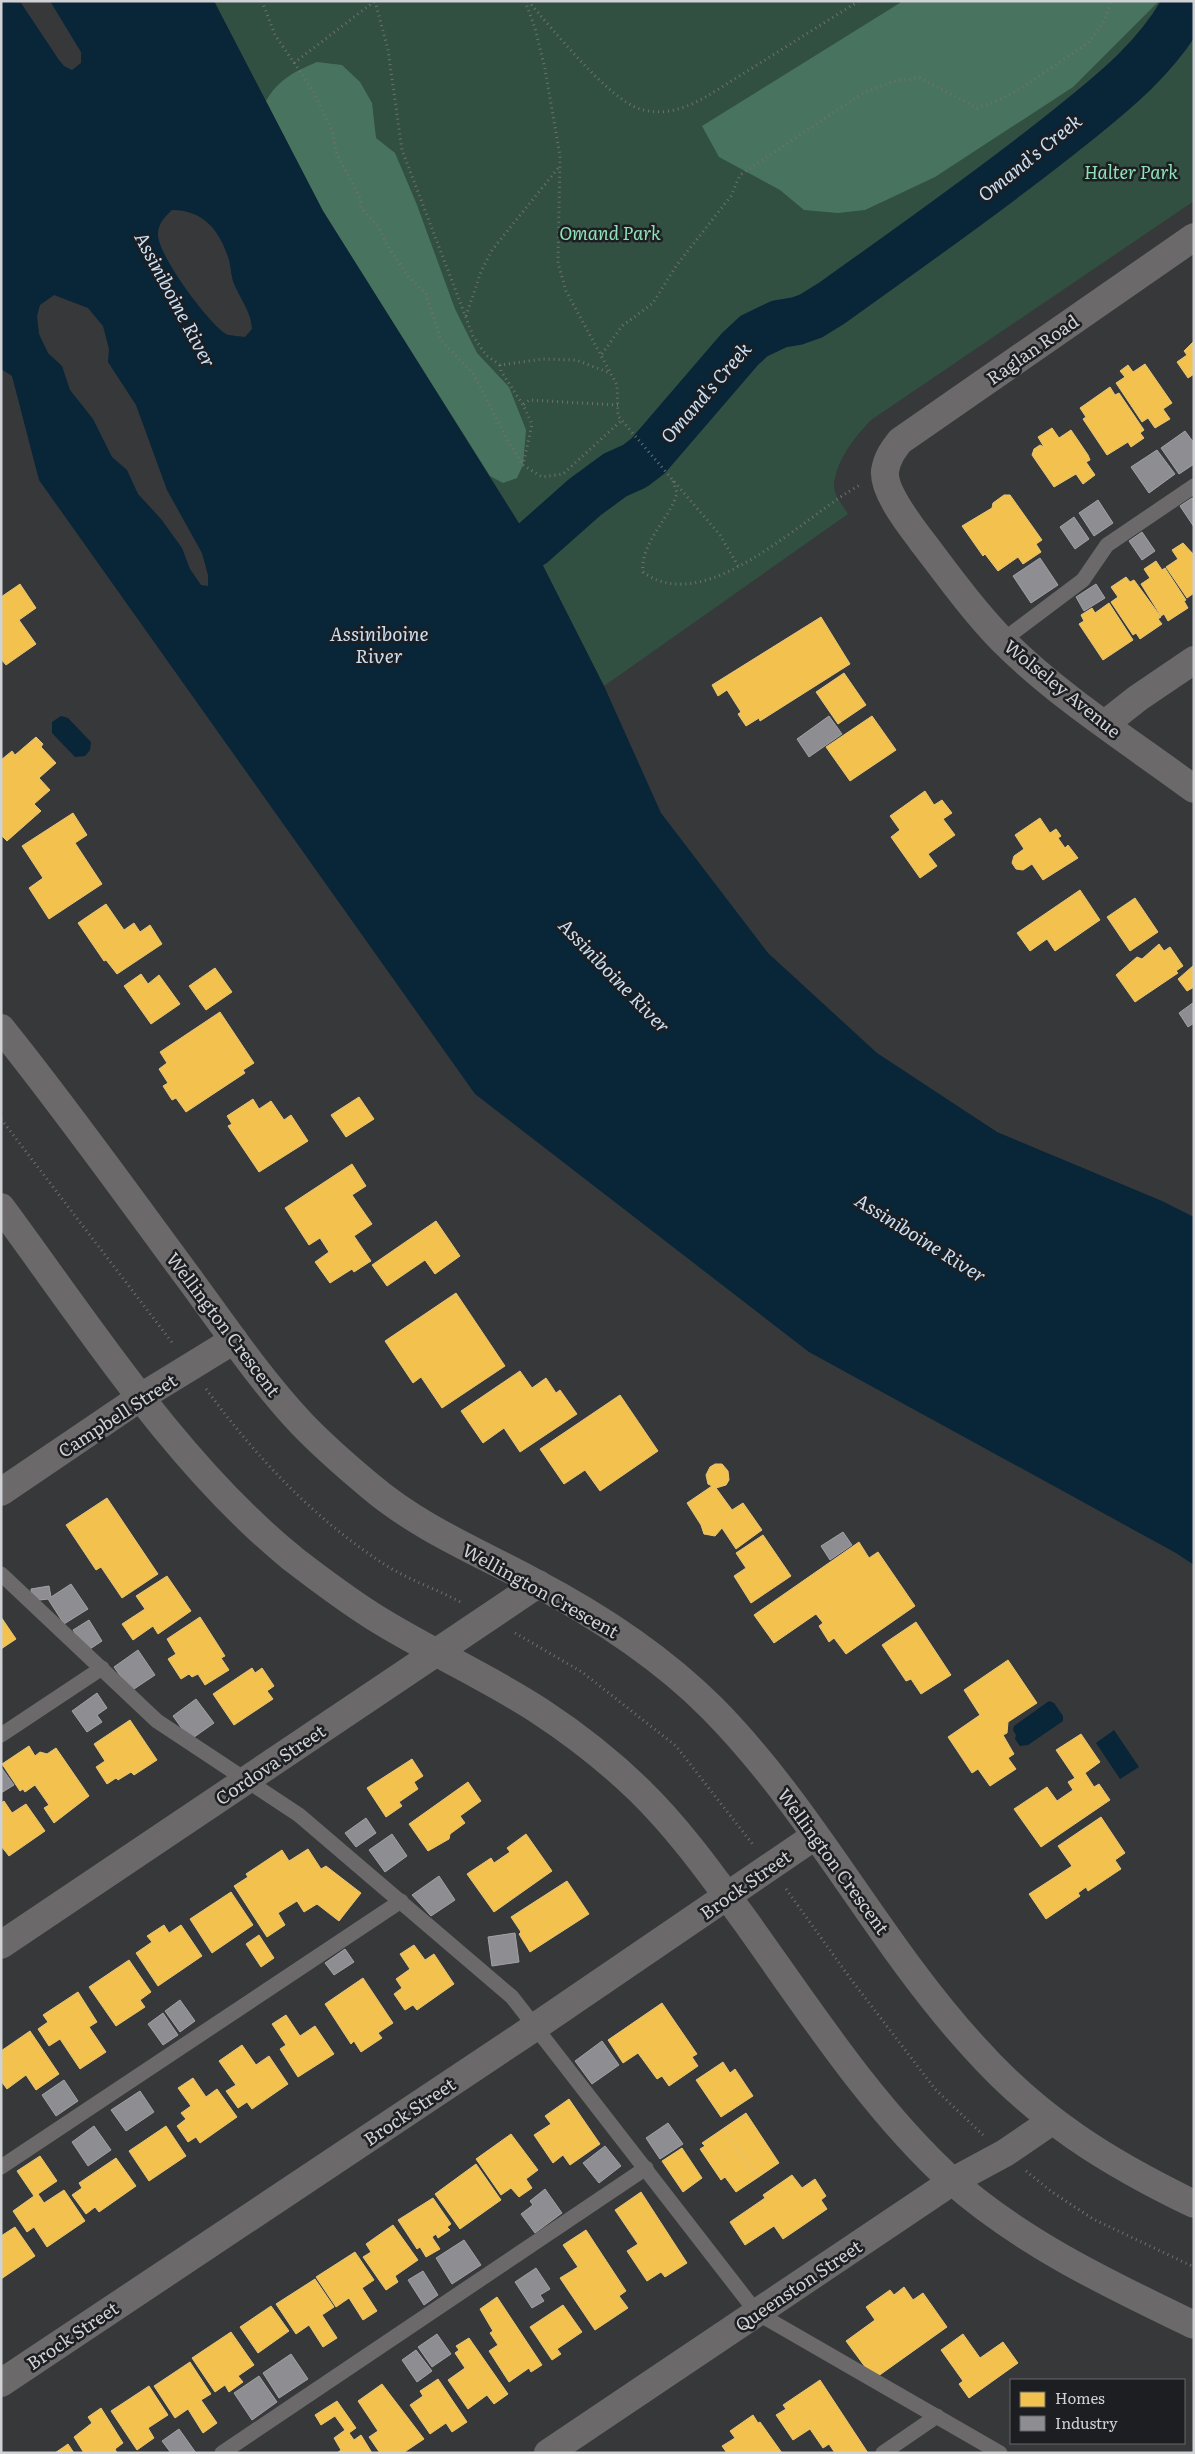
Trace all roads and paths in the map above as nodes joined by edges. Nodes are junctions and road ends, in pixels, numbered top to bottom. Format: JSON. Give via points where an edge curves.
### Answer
{"nodes":[{"id":1,"x":262,"y":1,"type":"edge"},
{"id":2,"x":375,"y":1,"type":"edge"},
{"id":3,"x":527,"y":1,"type":"edge"},
{"id":4,"x":859,"y":1,"type":"edge"},
{"id":5,"x":1111,"y":1,"type":"edge"},
{"id":6,"x":294,"y":63,"type":"junction"},
{"id":7,"x":560,"y":166,"type":"junction"},
{"id":8,"x":1194,"y":237,"type":"edge"},
{"id":9,"x":466,"y":317,"type":"junction"},
{"id":10,"x":602,"y":354,"type":"junction"},
{"id":11,"x":500,"y":364,"type":"junction"},
{"id":12,"x":611,"y":373,"type":"junction"},
{"id":13,"x":523,"y":405,"type":"junction"},
{"id":14,"x":618,"y":405,"type":"junction"},
{"id":15,"x":622,"y":420,"type":"junction"},
{"id":16,"x":523,"y":465,"type":"junction"},
{"id":17,"x":885,"y":472,"type":"junction"},
{"id":18,"x":670,"y":476,"type":"junction"},
{"id":19,"x":1194,"y":486,"type":"edge"},
{"id":20,"x":738,"y":566,"type":"junction"},
{"id":21,"x":1003,"y":640,"type":"junction"},
{"id":22,"x":1194,"y":660,"type":"edge"},
{"id":23,"x":1106,"y":724,"type":"junction"},
{"id":24,"x":1194,"y":788,"type":"edge"},
{"id":25,"x":1,"y":1028,"type":"edge"},
{"id":26,"x":1,"y":1207,"type":"edge"},
{"id":27,"x":234,"y":1340,"type":"junction"},
{"id":28,"x":141,"y":1397,"type":"junction"},
{"id":29,"x":1,"y":1492,"type":"edge"},
{"id":30,"x":1,"y":1574,"type":"edge"},
{"id":31,"x":538,"y":1584,"type":"junction"},
{"id":32,"x":437,"y":1652,"type":"junction"},
{"id":33,"x":102,"y":1668,"type":"junction"},
{"id":34,"x":1,"y":1736,"type":"edge"},
{"id":35,"x":248,"y":1779,"type":"junction"},
{"id":36,"x":815,"y":1836,"type":"junction"},
{"id":37,"x":728,"y":1896,"type":"junction"},
{"id":38,"x":401,"y":1901,"type":"junction"},
{"id":39,"x":1,"y":1945,"type":"edge"},
{"id":40,"x":535,"y":2027,"type":"junction"},
{"id":41,"x":1052,"y":2121,"type":"junction"},
{"id":42,"x":1,"y":2167,"type":"edge"},
{"id":43,"x":646,"y":2168,"type":"junction"},
{"id":44,"x":953,"y":2181,"type":"junction"},
{"id":45,"x":1194,"y":2204,"type":"edge"},
{"id":46,"x":757,"y":2313,"type":"junction"},
{"id":47,"x":1194,"y":2325,"type":"edge"},
{"id":48,"x":1,"y":2383,"type":"edge"},
{"id":49,"x":937,"y":2416,"type":"junction"},
{"id":50,"x":222,"y":2453,"type":"edge"},
{"id":51,"x":548,"y":2453,"type":"edge"},
{"id":52,"x":883,"y":2453,"type":"edge"},
{"id":53,"x":1000,"y":2453,"type":"edge"}],
"edges":[{"from":1,"to":6,"type":"path","via":[[276,35]]},
{"from":2,"to":6,"type":"path"},
{"from":2,"to":9,"type":"path","via":[[388,50],[402,150]]},
{"from":3,"to":4,"type":"path","via":[[606,87],[640,109],[670,112],[710,95]]},
{"from":3,"to":7,"type":"path","via":[[545,69]]},
{"from":5,"to":10,"type":"path","via":[[1103,24],[1088,43],[999,100],[977,108],[920,78],[894,81],[863,93],[740,175],[731,196],[676,266],[653,303],[622,326]]},
{"from":6,"to":16,"type":"path","via":[[312,89],[331,128],[337,154],[360,198],[361,208],[378,226],[400,263],[426,294],[441,340],[474,375]]},
{"from":7,"to":9,"type":"path","via":[[492,250],[480,272]]},
{"from":7,"to":10,"type":"path","via":[[558,263],[566,291]]},
{"from":8,"to":17,"type":"street","name":"Raglan Road","via":[[900,441],[889,455]]},
{"from":9,"to":11,"type":"path","via":[[473,336],[486,355]]},
{"from":10,"to":12,"type":"path"},
{"from":11,"to":12,"type":"path","via":[[543,359],[576,360]]},
{"from":11,"to":13,"type":"path","via":[[500,371]]},
{"from":12,"to":14,"type":"path","via":[[617,385]]},
{"from":13,"to":14,"type":"path","via":[[529,400]]},
{"from":13,"to":16,"type":"path","via":[[532,424]]},
{"from":14,"to":15,"type":"path","via":[[618,416]]},
{"from":15,"to":16,"type":"path","via":[[563,474],[542,477]]},
{"from":15,"to":18,"type":"path"},
{"from":17,"to":20,"type":"path","via":[[847,492],[770,549]]},
{"from":17,"to":21,"type":"street","name":"Wolseley Avenue","via":[[894,501],[907,521]]},
{"from":18,"to":20,"type":"path","via":[[720,535]]},
{"from":18,"to":20,"type":"path","via":[[677,493],[646,552],[642,564],[644,572],[669,584],[691,584]]},
{"from":19,"to":21,"type":"lane","via":[[1107,545],[1083,580]]},
{"from":21,"to":23,"type":"street","name":"Wolseley Avenue","via":[[1048,680]]},
{"from":22,"to":23,"type":"street"},
{"from":23,"to":24,"type":"street","name":"Wolseley Avenue"},
{"from":25,"to":27,"type":"street","name":"Wellington Crescent"},
{"from":26,"to":28,"type":"street"},
{"from":27,"to":28,"type":"street","name":"Campbell Street"},
{"from":27,"to":31,"type":"street","name":"Wellington Crescent","via":[[300,1421],[374,1490],[427,1526]]},
{"from":28,"to":29,"type":"street","name":"Campbell Street"},
{"from":28,"to":32,"type":"street","via":[[220,1491],[293,1558],[374,1617]]},
{"from":30,"to":33,"type":"lane"},
{"from":31,"to":32,"type":"street","name":"Cordova Street"},
{"from":31,"to":36,"type":"street","name":"Wellington Crescent","via":[[618,1631],[707,1703],[771,1775]]},
{"from":32,"to":35,"type":"street","name":"Cordova Street"},
{"from":32,"to":37,"type":"street","via":[[539,1711],[593,1750],[657,1808]]},
{"from":33,"to":34,"type":"lane"},
{"from":33,"to":35,"type":"lane","via":[[157,1720]]},
{"from":35,"to":38,"type":"lane","via":[[299,1815]]},
{"from":35,"to":39,"type":"street","name":"Cordova Street"},
{"from":36,"to":37,"type":"street","name":"Brock Street"},
{"from":36,"to":41,"type":"street","name":"Wellington Crescent","via":[[956,2027]]},
{"from":37,"to":40,"type":"street","name":"Brock Street"},
{"from":37,"to":44,"type":"street","via":[[844,2059],[909,2137]]},
{"from":38,"to":40,"type":"lane","via":[[512,1997]]},
{"from":38,"to":42,"type":"lane"},
{"from":40,"to":43,"type":"lane"},
{"from":40,"to":48,"type":"street","name":"Brock Street"},
{"from":41,"to":44,"type":"street","name":"Queenston Street","via":[[1005,2153]]},
{"from":41,"to":45,"type":"street","name":"Wellington Crescent","via":[[1105,2158]]},
{"from":43,"to":46,"type":"lane"},
{"from":43,"to":50,"type":"lane"},
{"from":44,"to":46,"type":"street","name":"Queenston Street"},
{"from":44,"to":47,"type":"street","via":[[1052,2253]]},
{"from":46,"to":49,"type":"lane"},
{"from":46,"to":51,"type":"street","name":"Queenston Street"},
{"from":49,"to":52,"type":"lane"},
{"from":49,"to":53,"type":"lane"}]}
